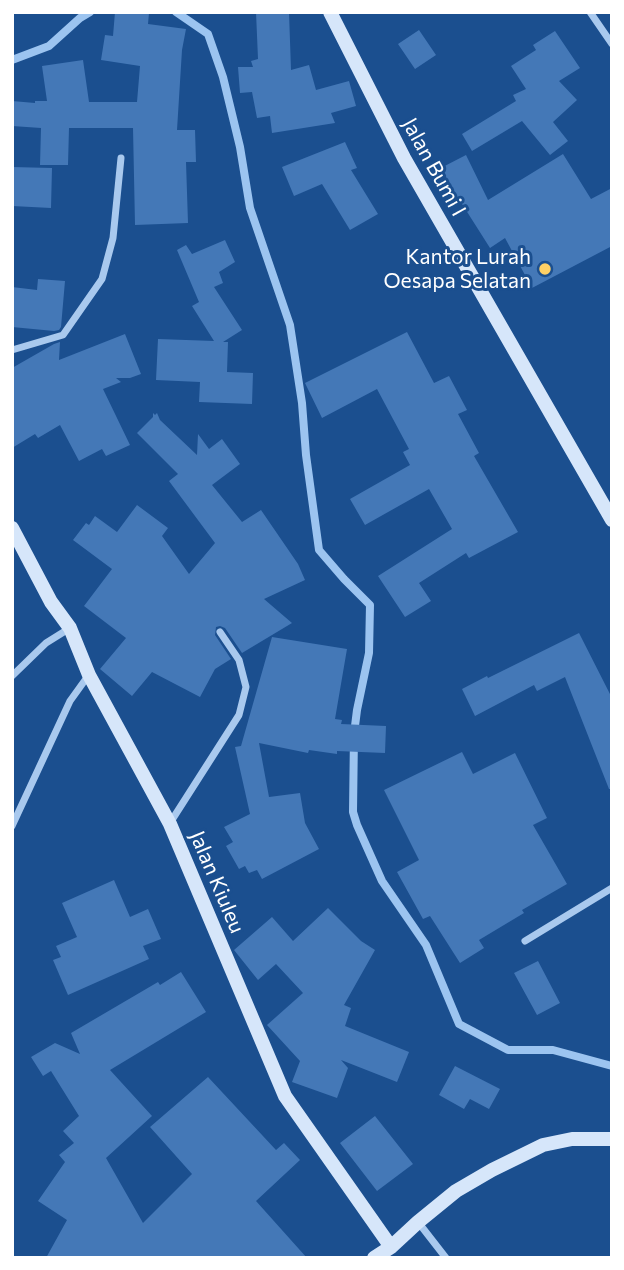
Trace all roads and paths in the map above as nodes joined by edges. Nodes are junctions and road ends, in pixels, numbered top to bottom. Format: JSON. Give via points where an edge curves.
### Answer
{"nodes":[{"id":1,"x":330,"y":12,"type":"edge"},
{"id":2,"x":590,"y":12,"type":"edge"},
{"id":3,"x":612,"y":44,"type":"edge"},
{"id":4,"x":121,"y":158,"type":"dead end"},
{"id":5,"x":12,"y":350,"type":"edge"},
{"id":6,"x":612,"y":520,"type":"edge"},
{"id":7,"x":12,"y":528,"type":"edge"},
{"id":8,"x":70,"y":628,"type":"junction"},
{"id":9,"x":220,"y":632,"type":"dead end"},
{"id":10,"x":89,"y":675,"type":"junction"},
{"id":11,"x":12,"y":676,"type":"edge"},
{"id":12,"x":170,"y":824,"type":"junction"},
{"id":13,"x":12,"y":826,"type":"edge"},
{"id":14,"x":612,"y":888,"type":"edge"},
{"id":15,"x":525,"y":941,"type":"dead end"},
{"id":16,"x":612,"y":1139,"type":"edge"},
{"id":17,"x":418,"y":1222,"type":"junction"},
{"id":18,"x":391,"y":1247,"type":"junction"},
{"id":19,"x":374,"y":1258,"type":"edge"},
{"id":20,"x":446,"y":1258,"type":"edge"}],
"edges":[{"from":1,"to":6,"type":"street","name":"Jalan Bumi I","via":[[404,158]]},
{"from":2,"to":3,"type":"street"},
{"from":4,"to":5,"type":"street","via":[[113,238],[102,279],[63,335]]},
{"from":7,"to":8,"type":"street","name":"Jalan Kiuleu"},
{"from":8,"to":10,"type":"street","name":"Jalan Kiuleu"},
{"from":8,"to":11,"type":"street","via":[[46,643]]},
{"from":9,"to":12,"type":"street","via":[[239,660],[246,687],[239,715]]},
{"from":10,"to":12,"type":"street","name":"Jalan Kiuleu"},
{"from":10,"to":13,"type":"street","via":[[70,701]]},
{"from":12,"to":18,"type":"street","name":"Jalan Kiuleu","via":[[285,1096]]},
{"from":14,"to":15,"type":"street"},
{"from":16,"to":17,"type":"street","via":[[572,1139],[543,1146],[456,1191]]},
{"from":17,"to":18,"type":"street"},
{"from":17,"to":20,"type":"street"},
{"from":18,"to":19,"type":"street"}]}
